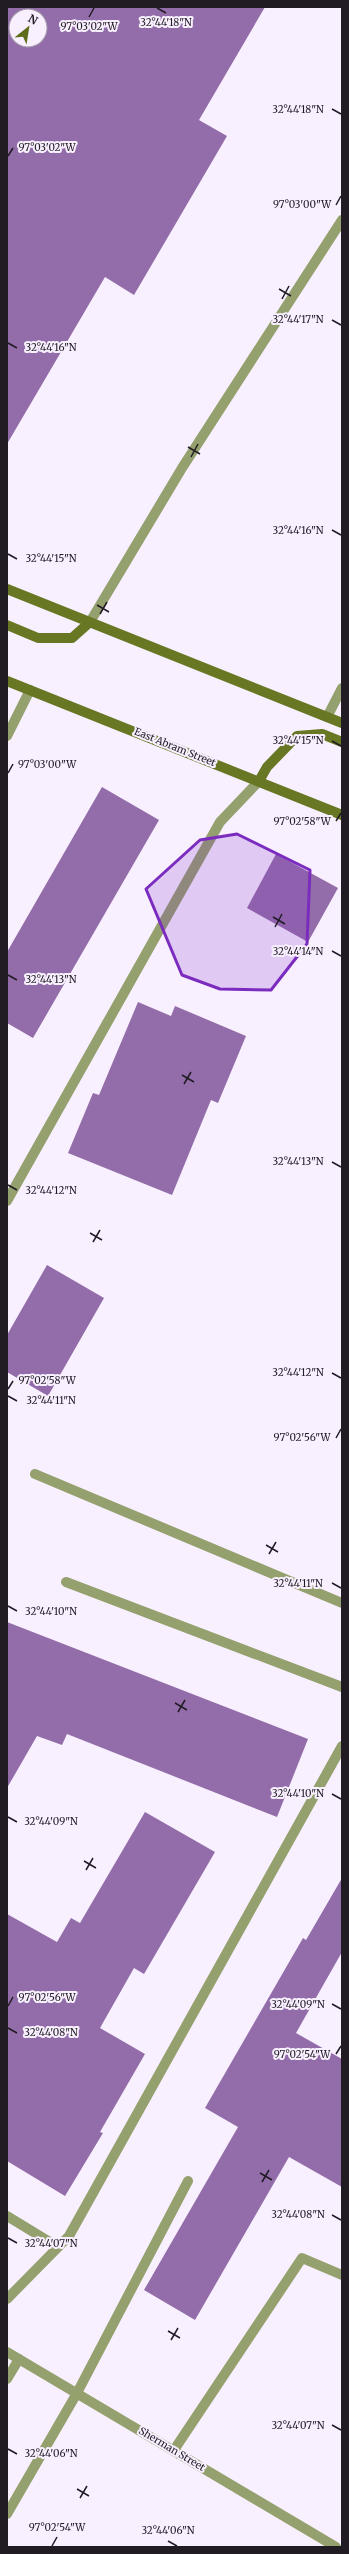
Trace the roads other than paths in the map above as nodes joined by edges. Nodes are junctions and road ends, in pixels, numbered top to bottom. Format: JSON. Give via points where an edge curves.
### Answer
{"nodes":[{"id":1,"x":342,"y":220,"type":"edge"},
{"id":2,"x":7,"y":589,"type":"edge"},
{"id":3,"x":90,"y":622,"type":"junction"},
{"id":4,"x":7,"y":625,"type":"edge"},
{"id":5,"x":7,"y":681,"type":"edge"},
{"id":6,"x":342,"y":688,"type":"edge"},
{"id":7,"x":30,"y":690,"type":"junction"},
{"id":8,"x":328,"y":717,"type":"junction"},
{"id":9,"x":342,"y":722,"type":"edge"},
{"id":10,"x":7,"y":736,"type":"edge"},
{"id":11,"x":342,"y":742,"type":"edge"},
{"id":12,"x":259,"y":781,"type":"junction"},
{"id":13,"x":342,"y":815,"type":"edge"},
{"id":14,"x":7,"y":1201,"type":"edge"},
{"id":15,"x":35,"y":1474,"type":"dead end"},
{"id":16,"x":66,"y":1582,"type":"dead end"},
{"id":17,"x":342,"y":1603,"type":"edge"},
{"id":18,"x":342,"y":1687,"type":"edge"},
{"id":19,"x":342,"y":1746,"type":"edge"},
{"id":20,"x":188,"y":2181,"type":"dead end"},
{"id":21,"x":7,"y":2216,"type":"edge"},
{"id":22,"x":58,"y":2247,"type":"junction"},
{"id":23,"x":342,"y":2275,"type":"edge"},
{"id":24,"x":7,"y":2299,"type":"edge"},
{"id":25,"x":7,"y":2352,"type":"edge"},
{"id":26,"x":19,"y":2359,"type":"junction"},
{"id":27,"x":7,"y":2379,"type":"edge"},
{"id":28,"x":77,"y":2393,"type":"junction"},
{"id":29,"x":174,"y":2450,"type":"junction"},
{"id":30,"x":7,"y":2514,"type":"edge"},
{"id":31,"x":336,"y":2547,"type":"edge"}],
"edges":[{"from":1,"to":3,"type":"street","via":[[182,468]]},
{"from":2,"to":3,"type":"main road"},
{"from":3,"to":4,"type":"main road","via":[[72,638],[38,638]]},
{"from":3,"to":8,"type":"main road"},
{"from":5,"to":7,"type":"main road","name":"East Abram Street"},
{"from":6,"to":8,"type":"street"},
{"from":7,"to":10,"type":"street"},
{"from":7,"to":12,"type":"main road","name":"East Abram Street"},
{"from":8,"to":9,"type":"main road"},
{"from":11,"to":12,"type":"main road","via":[[322,734],[297,736],[267,767]]},
{"from":12,"to":13,"type":"main road","name":"East Abram Street"},
{"from":12,"to":14,"type":"street","via":[[220,822]]},
{"from":15,"to":17,"type":"street"},
{"from":16,"to":18,"type":"street"},
{"from":19,"to":22,"type":"street","via":[[69,2236]]},
{"from":20,"to":28,"type":"street"},
{"from":21,"to":22,"type":"street"},
{"from":22,"to":24,"type":"street"},
{"from":23,"to":29,"type":"street","via":[[302,2258]]},
{"from":25,"to":26,"type":"street","name":"Sherman Street"},
{"from":26,"to":27,"type":"street"},
{"from":26,"to":28,"type":"street","name":"Sherman Street"},
{"from":28,"to":29,"type":"street","name":"Sherman Street"},
{"from":28,"to":30,"type":"street"},
{"from":29,"to":31,"type":"street","name":"Sherman Street"}]}
